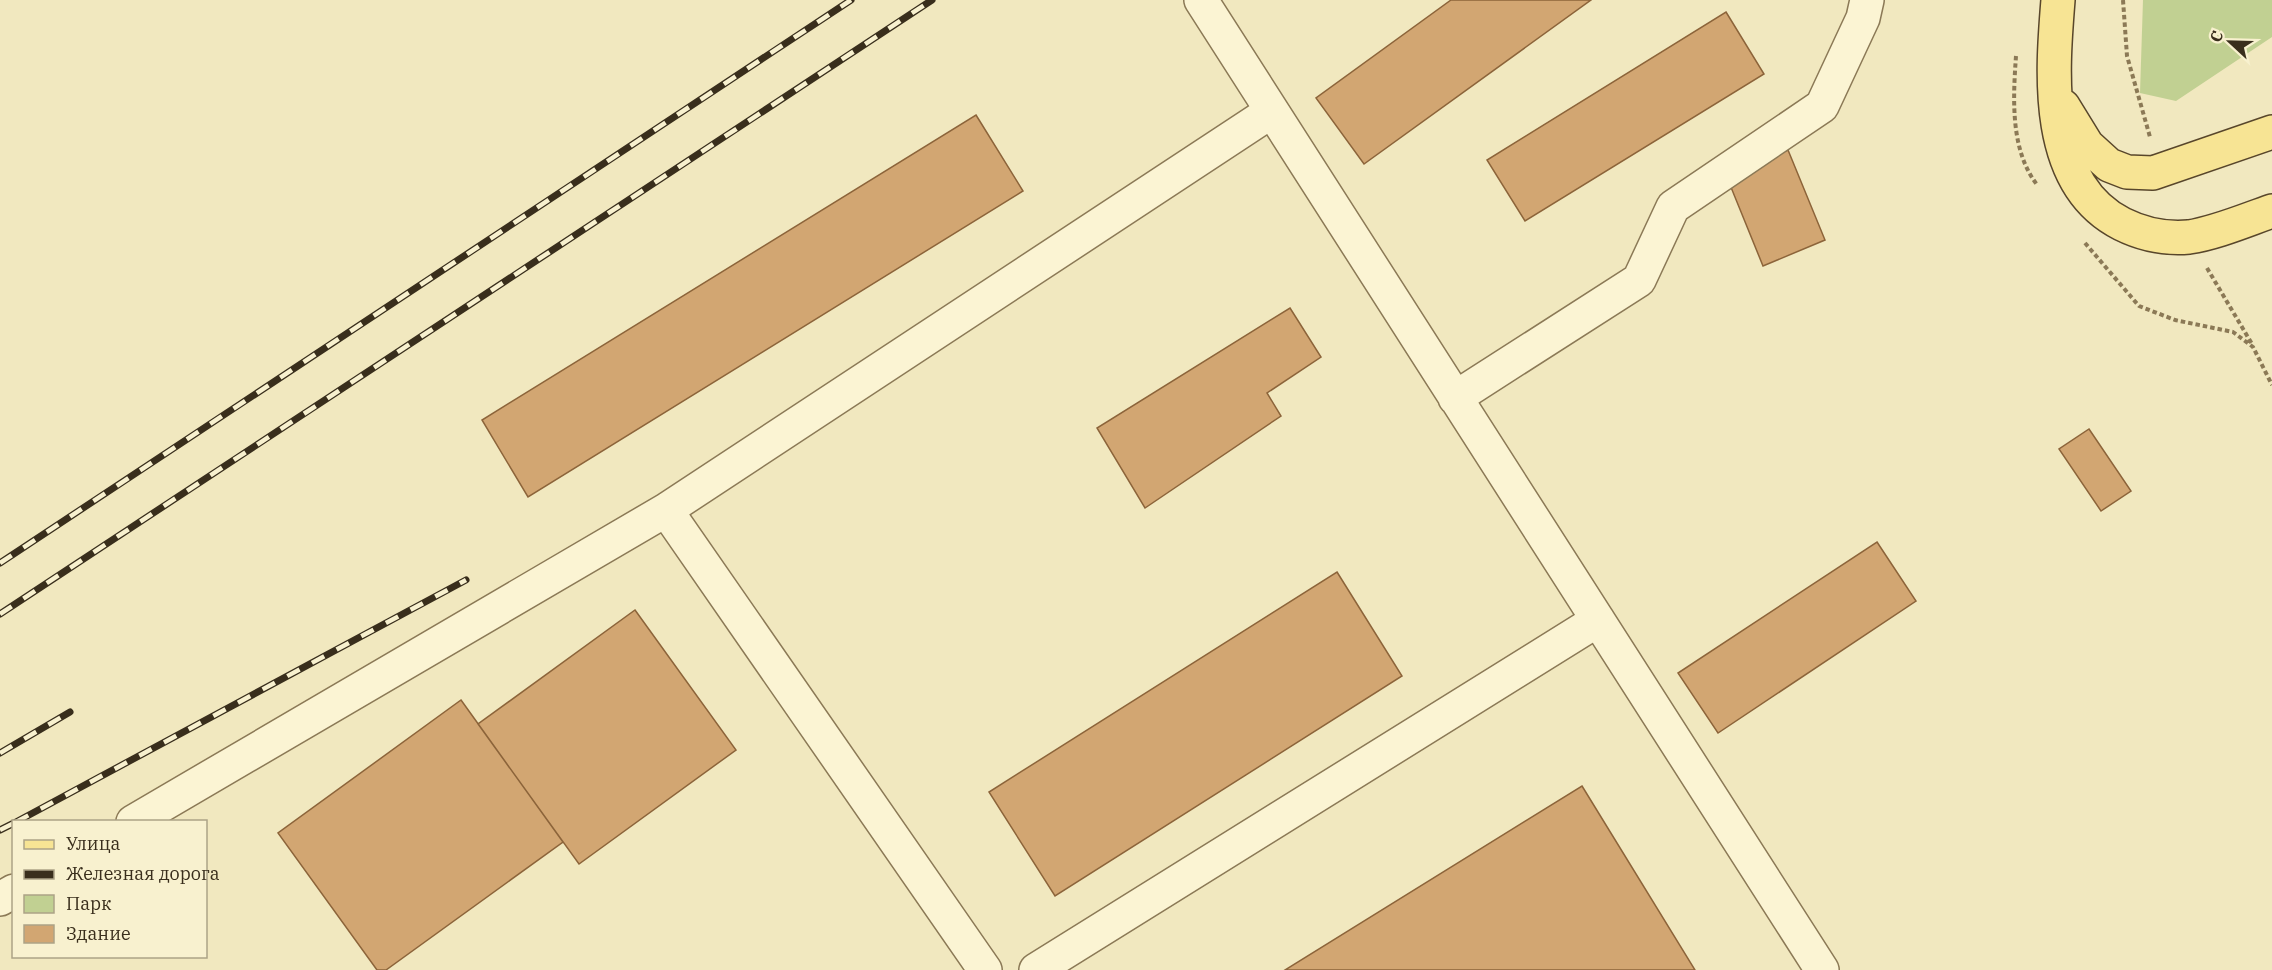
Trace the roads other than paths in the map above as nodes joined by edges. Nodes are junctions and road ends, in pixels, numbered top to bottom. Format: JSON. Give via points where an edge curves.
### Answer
{"nodes":[{"id":1,"x":1201,"y":0,"type":"edge"},
{"id":2,"x":1867,"y":0,"type":"edge"},
{"id":3,"x":2058,"y":0,"type":"edge"},
{"id":4,"x":2057,"y":95,"type":"junction"},
{"id":5,"x":1272,"y":111,"type":"junction"},
{"id":6,"x":2262,"y":135,"type":"edge"},
{"id":7,"x":2264,"y":214,"type":"edge"},
{"id":8,"x":1455,"y":398,"type":"junction"},
{"id":9,"x":666,"y":510,"type":"junction"},
{"id":10,"x":1598,"y":621,"type":"junction"},
{"id":11,"x":136,"y":820,"type":"edge"},
{"id":12,"x":986,"y":970,"type":"edge"},
{"id":13,"x":1036,"y":970,"type":"edge"},
{"id":14,"x":1822,"y":970,"type":"edge"}],
"edges":[{"from":1,"to":5,"type":"lane"},
{"from":2,"to":8,"type":"lane","via":[[1863,18],[1822,106],[1673,207],[1639,280]]},
{"from":3,"to":4,"type":"main road"},
{"from":4,"to":6,"type":"main road","via":[[2086,145],[2109,165],[2127,172],[2153,172]]},
{"from":4,"to":7,"type":"main road","via":[[2066,160],[2085,193],[2108,216],[2134,230],[2189,237]]},
{"from":5,"to":8,"type":"lane"},
{"from":5,"to":9,"type":"lane"},
{"from":8,"to":10,"type":"lane"},
{"from":9,"to":11,"type":"lane"},
{"from":9,"to":12,"type":"lane"},
{"from":10,"to":13,"type":"lane"},
{"from":10,"to":14,"type":"lane"}]}
